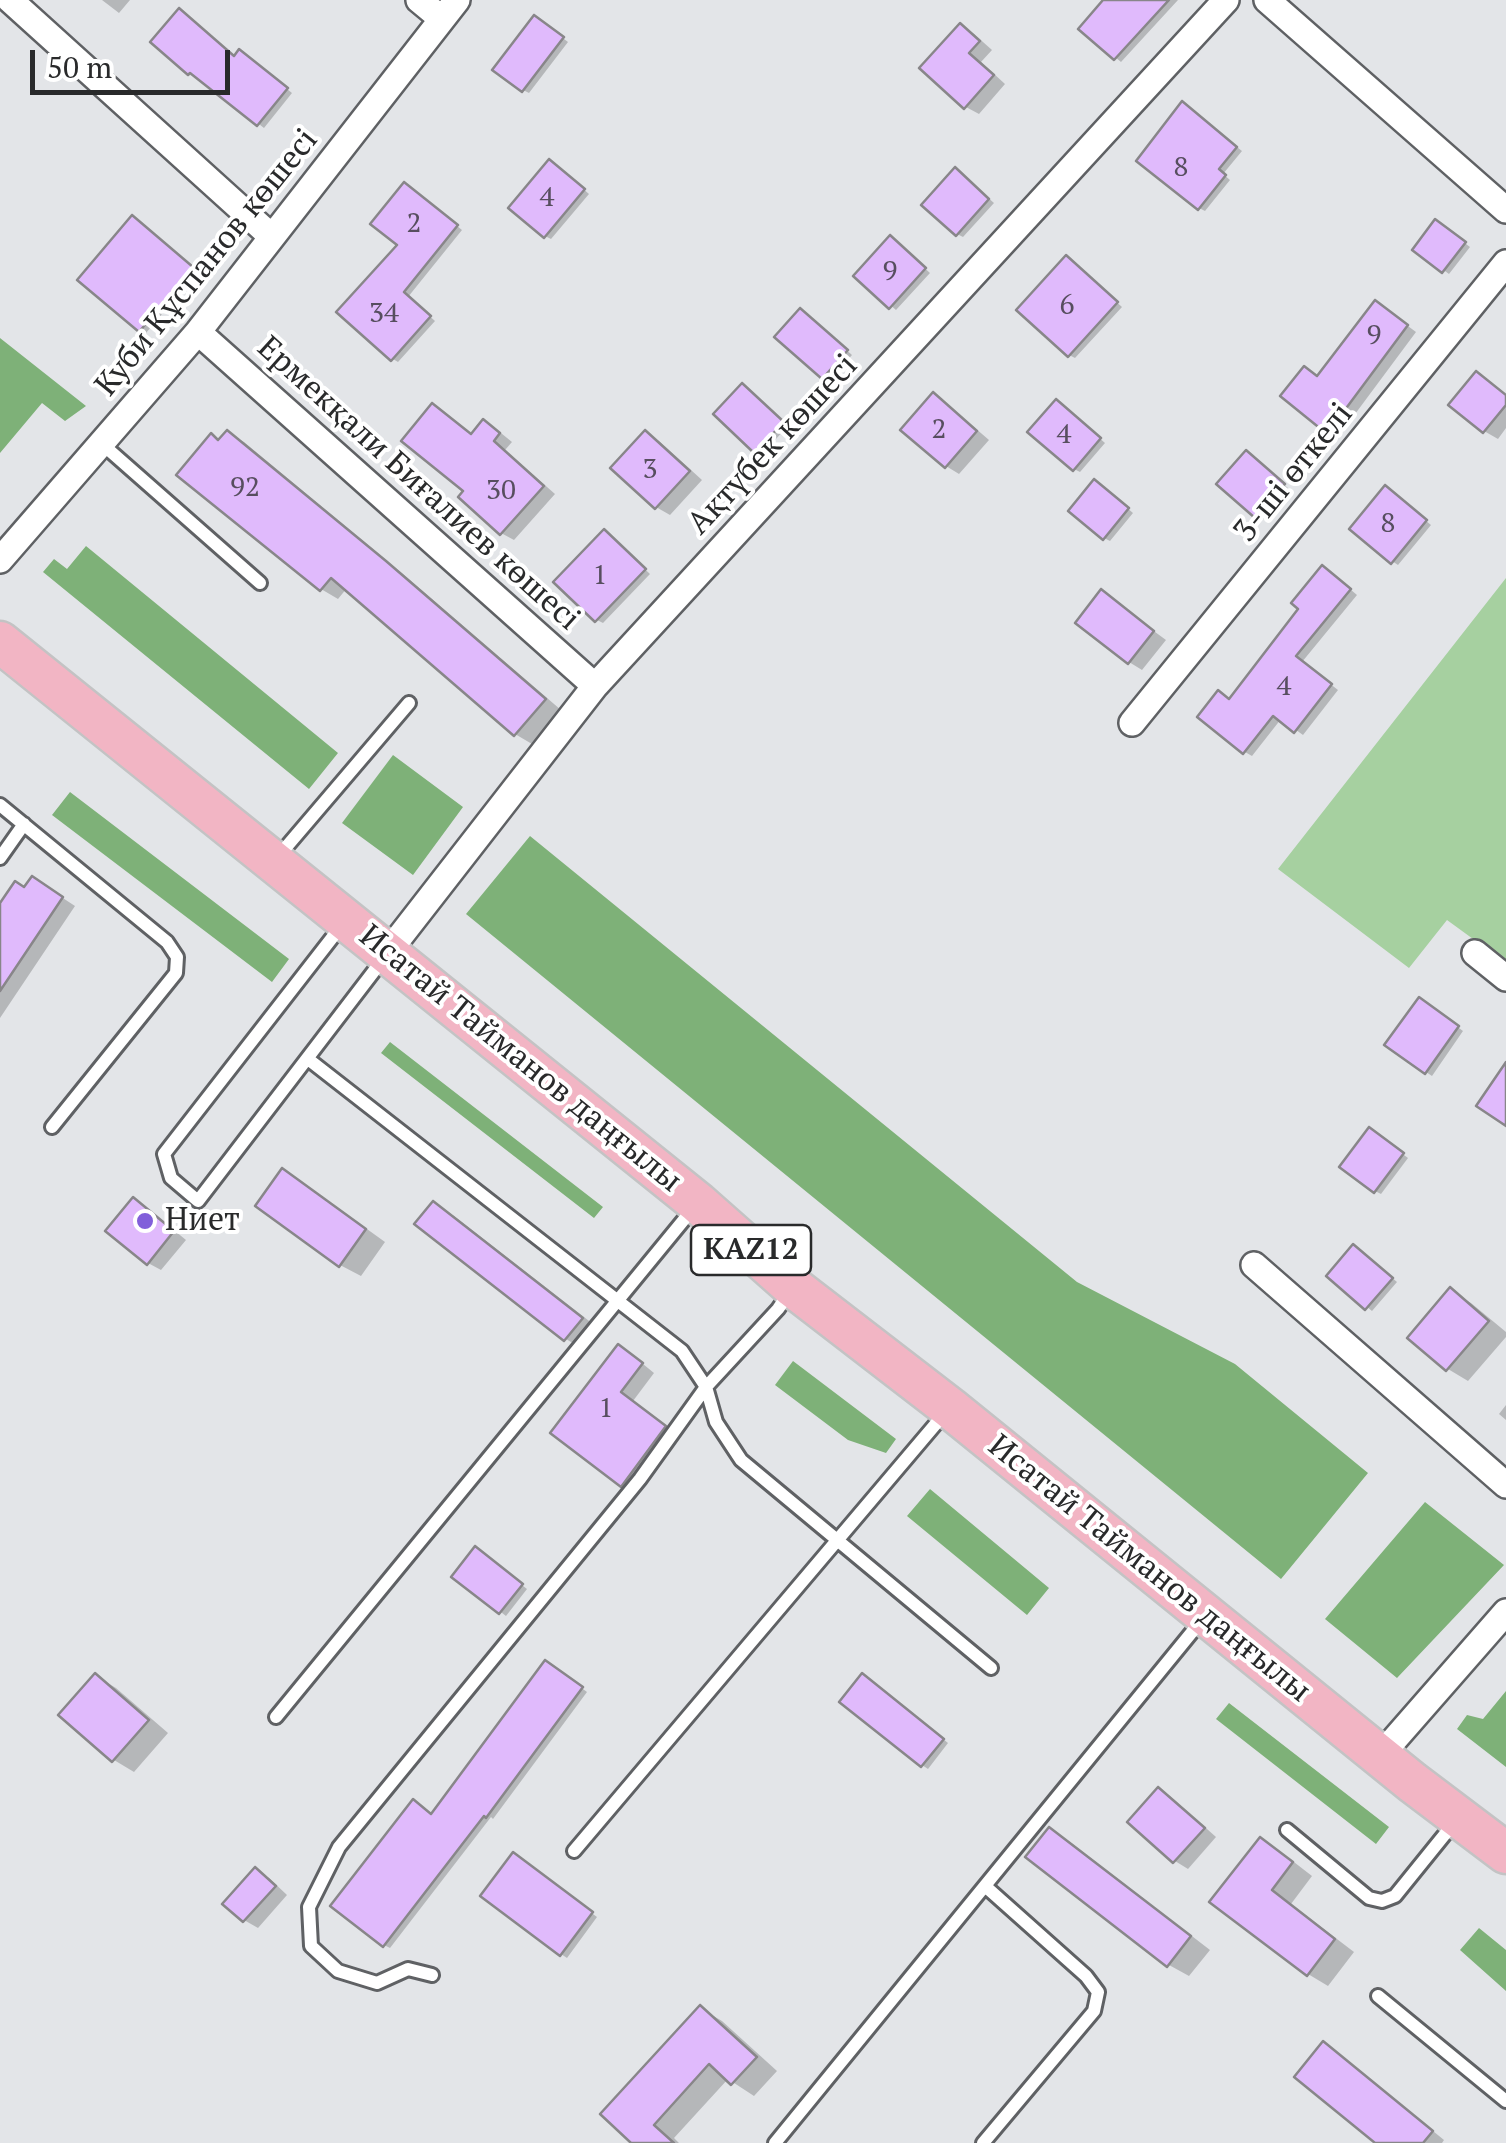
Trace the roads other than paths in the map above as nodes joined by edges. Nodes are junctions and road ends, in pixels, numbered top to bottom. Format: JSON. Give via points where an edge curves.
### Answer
{"nodes":[{"id":1,"x":10,"y":0,"type":"edge"},
{"id":2,"x":419,"y":0,"type":"edge"},
{"id":3,"x":1226,"y":0,"type":"edge"},
{"id":4,"x":1267,"y":0,"type":"edge"},
{"id":5,"x":449,"y":10,"type":"edge"},
{"id":6,"x":1506,"y":210,"type":"edge"},
{"id":7,"x":272,"y":237,"type":"junction"},
{"id":8,"x":1506,"y":263,"type":"edge"},
{"id":9,"x":198,"y":332,"type":"junction"},
{"id":10,"x":101,"y":443,"type":"junction"},
{"id":11,"x":0,"y":560,"type":"edge"},
{"id":12,"x":260,"y":583,"type":"dead end"},
{"id":13,"x":0,"y":642,"type":"edge"},
{"id":14,"x":595,"y":686,"type":"junction"},
{"id":15,"x":409,"y":703,"type":"dead end"},
{"id":16,"x":1132,"y":723,"type":"dead end"},
{"id":17,"x":0,"y":805,"type":"edge"},
{"id":18,"x":24,"y":824,"type":"junction"},
{"id":19,"x":0,"y":858,"type":"edge"},
{"id":20,"x":274,"y":861,"type":"junction"},
{"id":21,"x":346,"y":919,"type":"junction"},
{"id":22,"x":388,"y":952,"type":"junction"},
{"id":23,"x":1475,"y":953,"type":"dead end"},
{"id":24,"x":1506,"y":978,"type":"edge"},
{"id":25,"x":308,"y":1059,"type":"junction"},
{"id":26,"x":52,"y":1127,"type":"dead end"},
{"id":27,"x":698,"y":1203,"type":"junction"},
{"id":28,"x":1254,"y":1265,"type":"dead end"},
{"id":29,"x":793,"y":1287,"type":"junction"},
{"id":30,"x":618,"y":1300,"type":"junction"},
{"id":31,"x":706,"y":1387,"type":"junction"},
{"id":32,"x":950,"y":1408,"type":"junction"},
{"id":33,"x":1506,"y":1484,"type":"edge"},
{"id":34,"x":838,"y":1540,"type":"junction"},
{"id":35,"x":1506,"y":1612,"type":"edge"},
{"id":36,"x":1206,"y":1615,"type":"junction"},
{"id":37,"x":991,"y":1668,"type":"dead end"},
{"id":38,"x":276,"y":1717,"type":"dead end"},
{"id":39,"x":1380,"y":1756,"type":"junction"},
{"id":40,"x":1459,"y":1817,"type":"junction"},
{"id":41,"x":1287,"y":1830,"type":"dead end"},
{"id":42,"x":574,"y":1851,"type":"dead end"},
{"id":43,"x":1506,"y":1853,"type":"edge"},
{"id":44,"x":985,"y":1886,"type":"junction"},
{"id":45,"x":432,"y":1975,"type":"dead end"},
{"id":46,"x":1378,"y":1996,"type":"dead end"},
{"id":47,"x":1506,"y":2102,"type":"edge"},
{"id":48,"x":775,"y":2143,"type":"edge"},
{"id":49,"x":984,"y":2143,"type":"edge"}],
"edges":[{"from":1,"to":7,"type":"street"},
{"from":2,"to":5,"type":"street"},
{"from":3,"to":14,"type":"street","name":"Ақтүбек көшесi"},
{"from":4,"to":6,"type":"street"},
{"from":5,"to":7,"type":"street","name":"Куби Құспанов көшесi"},
{"from":7,"to":9,"type":"street","name":"Куби Құспанов көшесi"},
{"from":8,"to":16,"type":"street","name":"3-шi өткелi"},
{"from":9,"to":10,"type":"street","name":"Куби Құспанов көшесi"},
{"from":9,"to":14,"type":"street","name":"Ермекқали Биғалиев көшесі"},
{"from":10,"to":11,"type":"street","name":"Куби Құспанов көшесi"},
{"from":10,"to":12,"type":"lane"},
{"from":13,"to":20,"type":"main road","name":"Исатай Тайманов даңғылы","number":"KAZ12"},
{"from":14,"to":22,"type":"street","name":"Ақтүбек көшесi"},
{"from":15,"to":20,"type":"lane"},
{"from":17,"to":18,"type":"lane"},
{"from":18,"to":19,"type":"lane"},
{"from":18,"to":26,"type":"lane","via":[[177,957],[176,973]]},
{"from":20,"to":21,"type":"main road","name":"Исатай Тайманов даңғылы","number":"KAZ12"},
{"from":21,"to":22,"type":"main road","name":"Исатай Тайманов даңғылы","number":"KAZ12"},
{"from":21,"to":25,"type":"lane","via":[[164,1154],[171,1178],[198,1200]]},
{"from":22,"to":25,"type":"lane"},
{"from":22,"to":27,"type":"main road","name":"Исатай Тайманов даңғылы","number":"KAZ12"},
{"from":23,"to":24,"type":"street"},
{"from":25,"to":30,"type":"lane"},
{"from":27,"to":29,"type":"main road","name":"Исатай Тайманов даңғылы","number":"KAZ12"},
{"from":27,"to":30,"type":"lane"},
{"from":28,"to":33,"type":"street"},
{"from":29,"to":31,"type":"lane"},
{"from":29,"to":32,"type":"main road","name":"Исатай Тайманов даңғылы","number":"KAZ12"},
{"from":30,"to":31,"type":"lane","via":[[682,1351]]},
{"from":30,"to":38,"type":"lane"},
{"from":31,"to":34,"type":"lane","via":[[716,1422],[741,1460]]},
{"from":31,"to":45,"type":"lane","via":[[640,1479],[339,1847],[309,1907],[310,1946],[338,1971],[378,1983],[408,1969]]},
{"from":32,"to":34,"type":"lane"},
{"from":32,"to":36,"type":"main road","name":"Исатай Тайманов даңғылы","number":"KAZ12"},
{"from":34,"to":37,"type":"lane"},
{"from":34,"to":42,"type":"lane"},
{"from":35,"to":39,"type":"street"},
{"from":36,"to":39,"type":"main road","name":"Исатай Тайманов даңғылы","number":"KAZ12"},
{"from":36,"to":44,"type":"lane"},
{"from":39,"to":40,"type":"main road","name":"Исатай Тайманов даңғылы","number":"KAZ12"},
{"from":40,"to":41,"type":"lane","via":[[1395,1896],[1382,1901],[1369,1898]]},
{"from":40,"to":43,"type":"main road","name":"Исатай Тайманов даңғылы","number":"KAZ12"},
{"from":44,"to":48,"type":"lane"},
{"from":44,"to":49,"type":"lane","via":[[1098,1992],[1094,2011]]},
{"from":46,"to":47,"type":"lane"}]}
